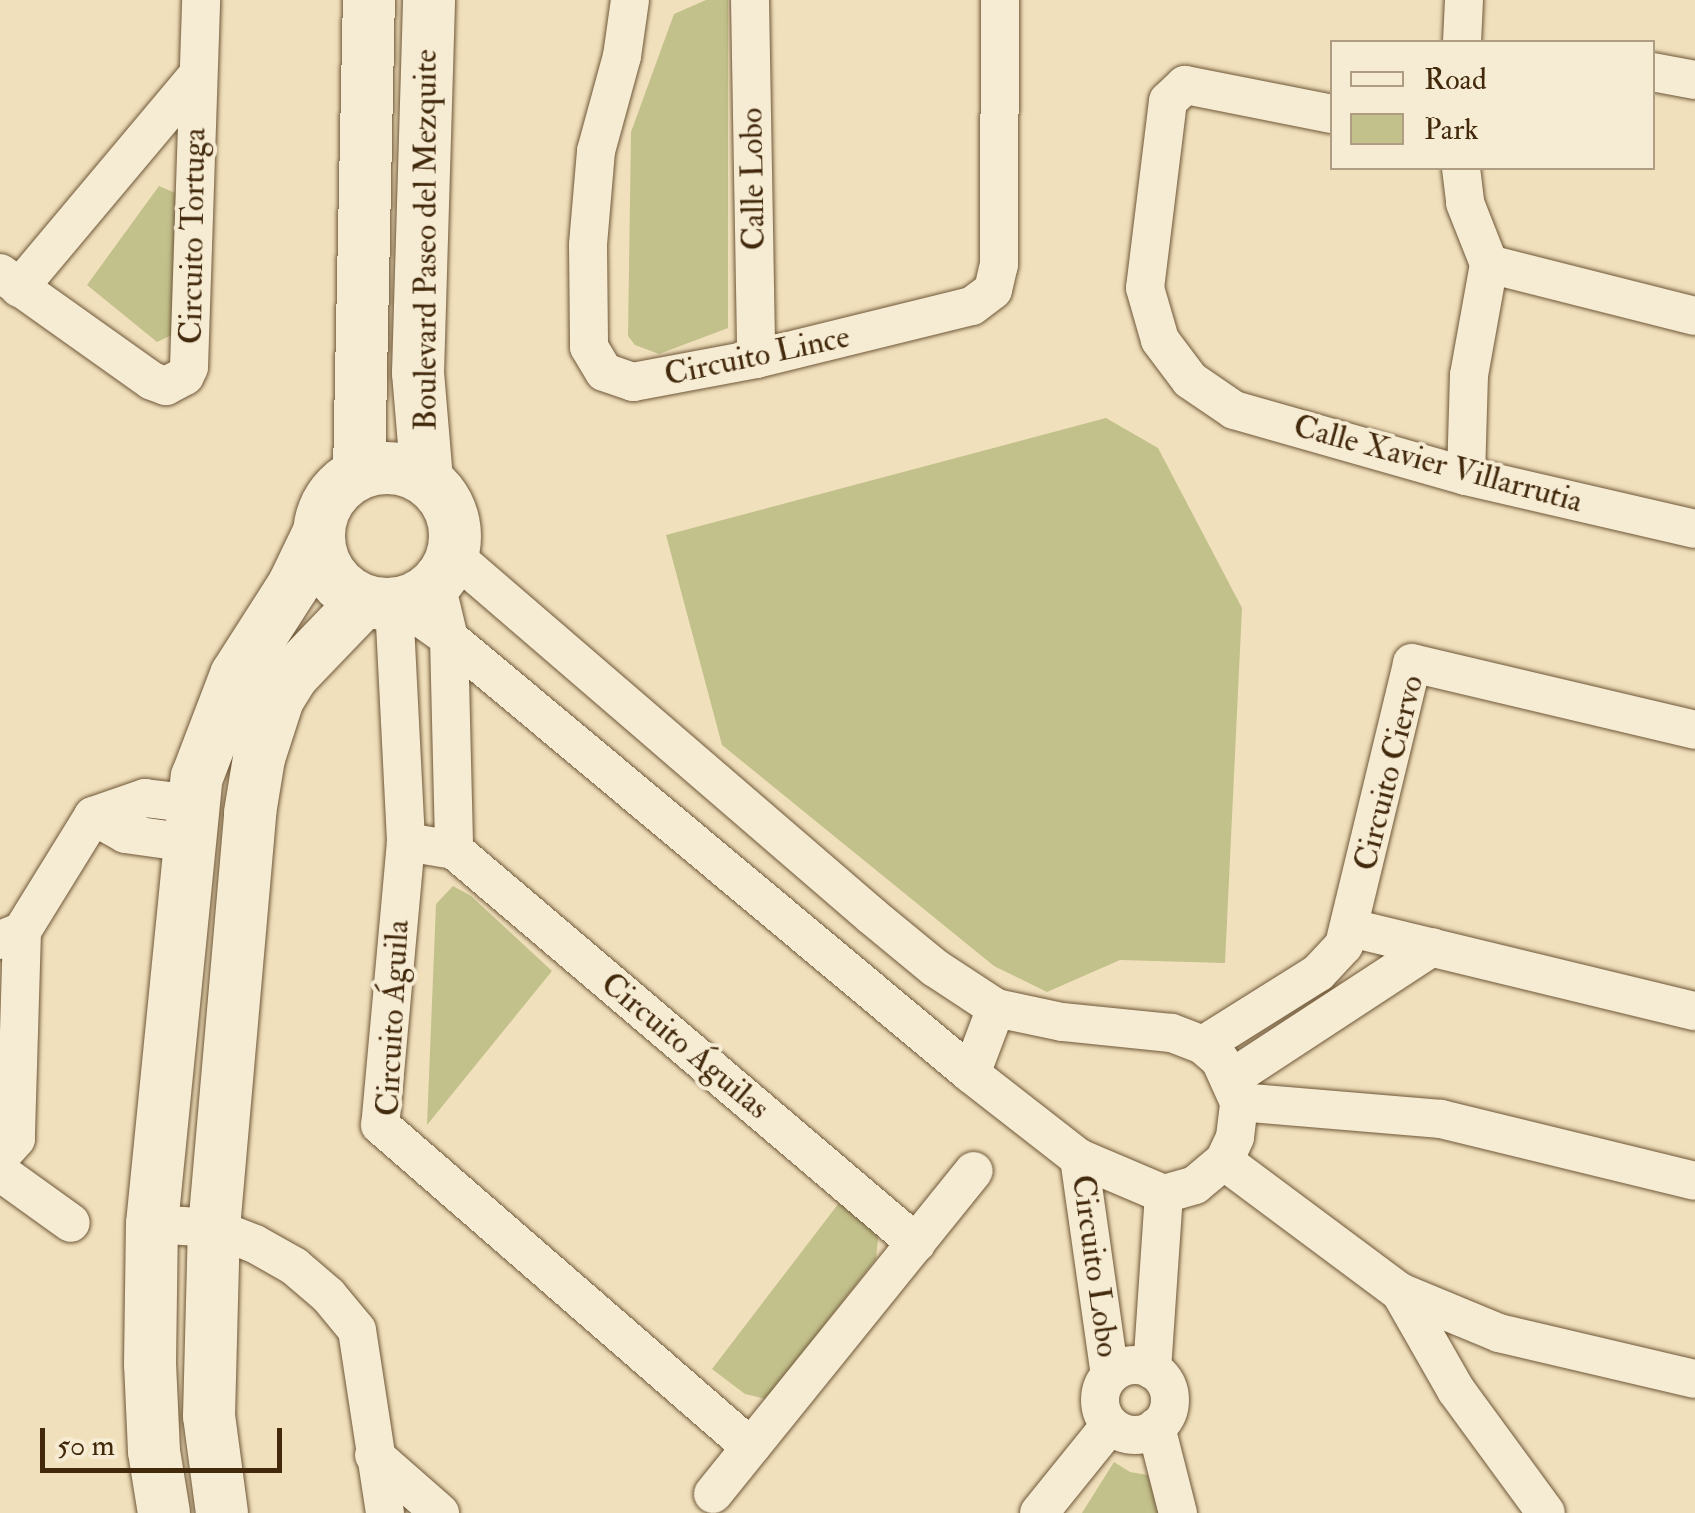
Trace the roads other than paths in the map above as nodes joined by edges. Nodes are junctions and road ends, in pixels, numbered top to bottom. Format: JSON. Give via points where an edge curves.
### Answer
{"nodes":[{"id":1,"x":201,"y":0,"type":"edge"},
{"id":2,"x":369,"y":0,"type":"edge"},
{"id":3,"x":429,"y":0,"type":"edge"},
{"id":4,"x":630,"y":0,"type":"edge"},
{"id":5,"x":750,"y":0,"type":"edge"},
{"id":6,"x":1000,"y":0,"type":"edge"},
{"id":7,"x":1655,"y":73,"type":"edge"},
{"id":8,"x":196,"y":76,"type":"junction"},
{"id":9,"x":1695,"y":80,"type":"edge"},
{"id":10,"x":1330,"y":114,"type":"edge"},
{"id":11,"x":1461,"y":170,"type":"edge"},
{"id":12,"x":1489,"y":264,"type":"junction"},
{"id":13,"x":10,"y":280,"type":"edge"},
{"id":14,"x":1695,"y":316,"type":"edge"},
{"id":15,"x":756,"y":359,"type":"junction"},
{"id":16,"x":359,"y":472,"type":"junction"},
{"id":17,"x":1466,"y":476,"type":"junction"},
{"id":18,"x":427,"y":480,"type":"junction"},
{"id":19,"x":1695,"y":528,"type":"edge"},
{"id":20,"x":318,"y":534,"type":"junction"},
{"id":21,"x":410,"y":589,"type":"junction"},
{"id":22,"x":448,"y":638,"type":"junction"},
{"id":23,"x":250,"y":703,"type":"junction"},
{"id":24,"x":1695,"y":730,"type":"edge"},
{"id":25,"x":191,"y":824,"type":"junction"},
{"id":26,"x":406,"y":842,"type":"junction"},
{"id":27,"x":454,"y":850,"type":"junction"},
{"id":28,"x":1351,"y":928,"type":"junction"},
{"id":29,"x":11,"y":936,"type":"edge"},
{"id":30,"x":1432,"y":947,"type":"junction"},
{"id":31,"x":996,"y":1008,"type":"junction"},
{"id":32,"x":1695,"y":1010,"type":"edge"},
{"id":33,"x":1203,"y":1045,"type":"junction"},
{"id":34,"x":971,"y":1074,"type":"junction"},
{"id":35,"x":1235,"y":1090,"type":"junction"},
{"id":36,"x":0,"y":1157,"type":"edge"},
{"id":37,"x":1079,"y":1158,"type":"junction"},
{"id":38,"x":1224,"y":1161,"type":"junction"},
{"id":39,"x":974,"y":1171,"type":"dead end"},
{"id":40,"x":0,"y":1172,"type":"edge"},
{"id":41,"x":1695,"y":1182,"type":"edge"},
{"id":42,"x":1164,"y":1194,"type":"junction"},
{"id":43,"x":71,"y":1223,"type":"dead end"},
{"id":44,"x":152,"y":1224,"type":"junction"},
{"id":45,"x":214,"y":1228,"type":"junction"},
{"id":46,"x":916,"y":1242,"type":"junction"},
{"id":47,"x":1400,"y":1292,"type":"junction"},
{"id":48,"x":1152,"y":1370,"type":"junction"},
{"id":49,"x":1110,"y":1375,"type":"junction"},
{"id":50,"x":1695,"y":1380,"type":"edge"},
{"id":51,"x":1110,"y":1424,"type":"junction"},
{"id":52,"x":1156,"y":1427,"type":"junction"},
{"id":53,"x":751,"y":1447,"type":"junction"},
{"id":54,"x":374,"y":1456,"type":"junction"},
{"id":55,"x":713,"y":1494,"type":"dead end"},
{"id":56,"x":164,"y":1513,"type":"edge"},
{"id":57,"x":222,"y":1513,"type":"edge"},
{"id":58,"x":386,"y":1513,"type":"edge"},
{"id":59,"x":440,"y":1513,"type":"edge"},
{"id":60,"x":1039,"y":1513,"type":"edge"},
{"id":61,"x":1178,"y":1513,"type":"edge"},
{"id":62,"x":1546,"y":1513,"type":"edge"}],
"edges":[{"from":1,"to":8,"type":"street","name":"Circuito Tortuga"},
{"from":2,"to":16,"type":"street","name":"Boulevard Paseo del Mezquite"},
{"from":3,"to":18,"type":"street","name":"Boulevard Paseo del Mezquite","via":[[418,356]]},
{"from":4,"to":15,"type":"street","name":"Circuito Lince","via":[[596,152],[588,245],[590,347],[604,372],[633,382]]},
{"from":5,"to":15,"type":"street","name":"Calle Lobo"},
{"from":6,"to":15,"type":"street","name":"Circuito Lince","via":[[999,265],[993,290],[972,306]]},
{"from":7,"to":9,"type":"street"},
{"from":8,"to":13,"type":"street","name":"Circuito Tortuga"},
{"from":8,"to":13,"type":"street","name":"Circuito Tortuga","via":[[185,376],[166,386],[152,382]]},
{"from":10,"to":17,"type":"street","name":"Calle Xavier Villarrutia","via":[[1185,85],[1168,101],[1145,288],[1160,340],[1190,380],[1234,410]]},
{"from":11,"to":12,"type":"street","via":[[1465,203]]},
{"from":12,"to":14,"type":"street"},
{"from":12,"to":17,"type":"street","via":[[1468,376]]},
{"from":16,"to":18,"type":"street","via":[[394,467]]},
{"from":16,"to":20,"type":"street","via":[[330,497]]},
{"from":17,"to":19,"type":"street","name":"Calle Xavier Villarrutia"},
{"from":18,"to":21,"type":"street","via":[[451,513]]},
{"from":20,"to":21,"type":"street","via":[[330,575],[345,591]]},
{"from":20,"to":23,"type":"street"},
{"from":21,"to":22,"type":"street"},
{"from":21,"to":23,"type":"street"},
{"from":21,"to":26,"type":"street","name":"Circuito Águila"},
{"from":21,"to":31,"type":"street"},
{"from":22,"to":27,"type":"street"},
{"from":22,"to":34,"type":"street"},
{"from":23,"to":25,"type":"street","via":[[207,744]]},
{"from":23,"to":45,"type":"street","via":[[250,813]]},
{"from":24,"to":28,"type":"street","name":"Circuito Ciervo","via":[[1412,662]]},
{"from":25,"to":29,"type":"street","via":[[145,798],[93,816]]},
{"from":25,"to":44,"type":"street"},
{"from":26,"to":27,"type":"street"},
{"from":26,"to":53,"type":"street","name":"Circuito Águila","via":[[380,1125]]},
{"from":27,"to":46,"type":"street","name":"Circuito Águilas"},
{"from":28,"to":30,"type":"street"},
{"from":28,"to":33,"type":"street","name":"Circuito Ciervo","via":[[1318,972]]},
{"from":29,"to":36,"type":"street","via":[[16,1139]]},
{"from":30,"to":32,"type":"street"},
{"from":30,"to":35,"type":"street"},
{"from":31,"to":33,"type":"street","via":[[1171,1033]]},
{"from":31,"to":34,"type":"street"},
{"from":33,"to":35,"type":"street"},
{"from":34,"to":37,"type":"street"},
{"from":35,"to":38,"type":"street","via":[[1236,1138]]},
{"from":35,"to":41,"type":"street","via":[[1441,1119]]},
{"from":37,"to":42,"type":"street"},
{"from":37,"to":49,"type":"street","name":"Circuito Lobo"},
{"from":38,"to":42,"type":"street","via":[[1195,1185]]},
{"from":38,"to":47,"type":"street"},
{"from":39,"to":46,"type":"street"},
{"from":40,"to":43,"type":"street"},
{"from":42,"to":48,"type":"street","name":"Circuito Lobo"},
{"from":44,"to":45,"type":"street"},
{"from":44,"to":56,"type":"street","via":[[151,1381]]},
{"from":45,"to":54,"type":"street","via":[[294,1266],[357,1330]]},
{"from":45,"to":57,"type":"street","via":[[209,1416]]},
{"from":46,"to":53,"type":"street"},
{"from":47,"to":50,"type":"street","via":[[1499,1334]]},
{"from":47,"to":62,"type":"street","via":[[1456,1390]]},
{"from":48,"to":49,"type":"street","name":"Circuito Lobo","via":[[1126,1366]]},
{"from":48,"to":52,"type":"street","name":"Circuito Lobo","via":[[1169,1398]]},
{"from":49,"to":51,"type":"street","name":"Circuito Lobo","via":[[1100,1405]]},
{"from":51,"to":52,"type":"street","via":[[1128,1434]]},
{"from":51,"to":60,"type":"street"},
{"from":52,"to":61,"type":"street","name":"Circuito Lobo"},
{"from":53,"to":55,"type":"street"},
{"from":54,"to":58,"type":"street"},
{"from":54,"to":59,"type":"street"}]}
